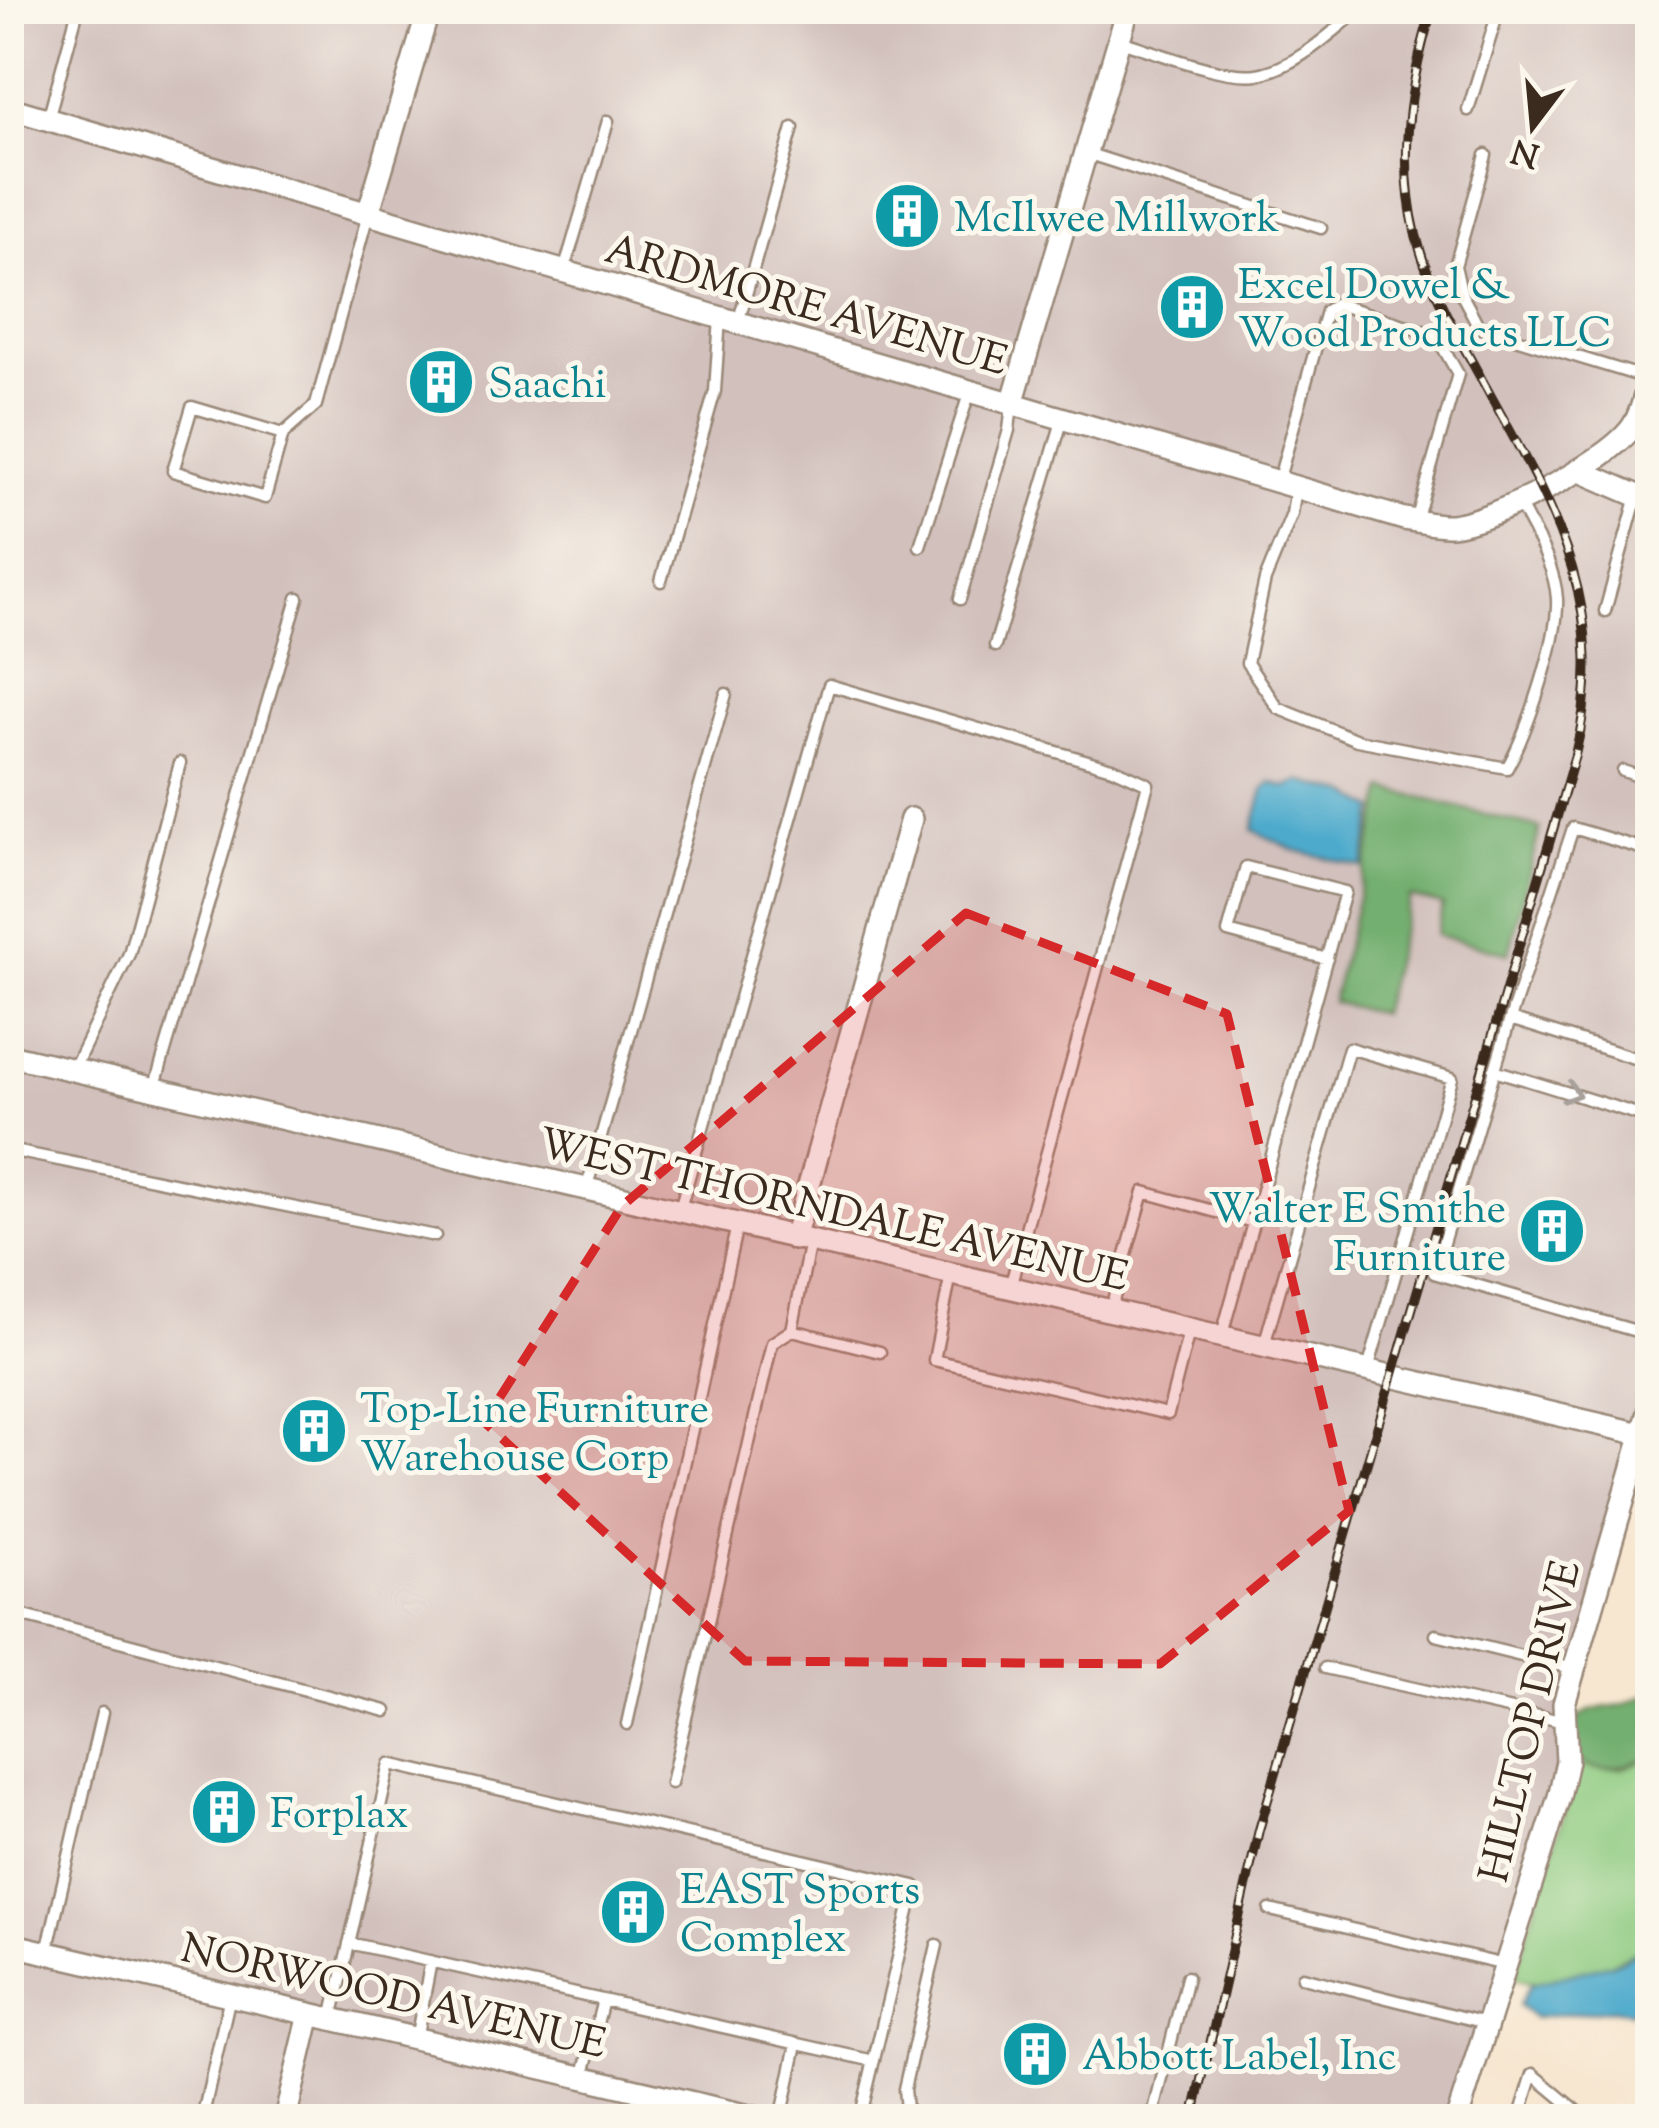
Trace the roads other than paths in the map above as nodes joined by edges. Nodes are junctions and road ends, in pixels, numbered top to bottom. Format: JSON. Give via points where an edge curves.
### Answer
{"nodes":[{"id":1,"x":78,"y":9,"type":"edge"},
{"id":2,"x":429,"y":9,"type":"edge"},
{"id":3,"x":1129,"y":9,"type":"edge"},
{"id":4,"x":1360,"y":9,"type":"edge"},
{"id":5,"x":1499,"y":9,"type":"edge"},
{"id":6,"x":1120,"y":40,"type":"junction"},
{"id":7,"x":9,"y":108,"type":"edge"},
{"id":8,"x":1468,"y":110,"type":"dead end"},
{"id":9,"x":48,"y":119,"type":"junction"},
{"id":10,"x":608,"y":121,"type":"dead end"},
{"id":11,"x":794,"y":128,"type":"dead end"},
{"id":12,"x":1086,"y":153,"type":"junction"},
{"id":13,"x":1486,"y":155,"type":"dead end"},
{"id":14,"x":368,"y":214,"type":"junction"},
{"id":15,"x":1321,"y":228,"type":"dead end"},
{"id":16,"x":564,"y":272,"type":"junction"},
{"id":17,"x":729,"y":320,"type":"junction"},
{"id":18,"x":1650,"y":378,"type":"edge"},
{"id":19,"x":970,"y":391,"type":"junction"},
{"id":20,"x":1012,"y":404,"type":"junction"},
{"id":21,"x":1063,"y":418,"type":"junction"},
{"id":22,"x":284,"y":434,"type":"junction"},
{"id":23,"x":1578,"y":470,"type":"junction"},
{"id":24,"x":1287,"y":485,"type":"junction"},
{"id":25,"x":1643,"y":499,"type":"edge"},
{"id":26,"x":1519,"y":503,"type":"junction"},
{"id":27,"x":1416,"y":521,"type":"junction"},
{"id":28,"x":920,"y":546,"type":"dead end"},
{"id":29,"x":661,"y":580,"type":"dead end"},
{"id":30,"x":298,"y":598,"type":"dead end"},
{"id":31,"x":960,"y":599,"type":"dead end"},
{"id":32,"x":1605,"y":611,"type":"dead end"},
{"id":33,"x":995,"y":646,"type":"dead end"},
{"id":34,"x":726,"y":694,"type":"dead end"},
{"id":35,"x":180,"y":764,"type":"dead end"},
{"id":36,"x":1623,"y":771,"type":"dead end"},
{"id":37,"x":1650,"y":780,"type":"edge"},
{"id":38,"x":911,"y":819,"type":"dead end"},
{"id":39,"x":1650,"y":851,"type":"edge"},
{"id":40,"x":1327,"y":959,"type":"junction"},
{"id":41,"x":1510,"y":1019,"type":"junction"},
{"id":42,"x":9,"y":1055,"type":"edge"},
{"id":43,"x":1650,"y":1063,"type":"edge"},
{"id":44,"x":73,"y":1070,"type":"junction"},
{"id":45,"x":1494,"y":1070,"type":"junction"},
{"id":46,"x":154,"y":1089,"type":"junction"},
{"id":47,"x":1650,"y":1118,"type":"edge"},
{"id":48,"x":9,"y":1150,"type":"edge"},
{"id":49,"x":586,"y":1190,"type":"junction"},
{"id":50,"x":680,"y":1212,"type":"junction"},
{"id":51,"x":1253,"y":1222,"type":"junction"},
{"id":52,"x":737,"y":1226,"type":"junction"},
{"id":53,"x":435,"y":1236,"type":"dead end"},
{"id":54,"x":802,"y":1240,"type":"junction"},
{"id":55,"x":951,"y":1274,"type":"junction"},
{"id":56,"x":1010,"y":1287,"type":"junction"},
{"id":57,"x":1110,"y":1311,"type":"junction"},
{"id":58,"x":792,"y":1330,"type":"junction"},
{"id":59,"x":1189,"y":1331,"type":"junction"},
{"id":60,"x":1650,"y":1336,"type":"edge"},
{"id":61,"x":1221,"y":1338,"type":"junction"},
{"id":62,"x":1263,"y":1348,"type":"junction"},
{"id":63,"x":880,"y":1352,"type":"dead end"},
{"id":64,"x":1367,"y":1372,"type":"junction"},
{"id":65,"x":1650,"y":1409,"type":"edge"},
{"id":66,"x":1646,"y":1435,"type":"edge"},
{"id":67,"x":9,"y":1612,"type":"edge"},
{"id":68,"x":1436,"y":1635,"type":"dead end"},
{"id":69,"x":1325,"y":1667,"type":"dead end"},
{"id":70,"x":1574,"y":1669,"type":"junction"},
{"id":71,"x":386,"y":1711,"type":"dead end"},
{"id":72,"x":102,"y":1713,"type":"dead end"},
{"id":73,"x":1565,"y":1722,"type":"junction"},
{"id":74,"x":627,"y":1724,"type":"dead end"},
{"id":75,"x":671,"y":1783,"type":"dead end"},
{"id":76,"x":1270,"y":1910,"type":"dead end"},
{"id":77,"x":9,"y":1943,"type":"edge"},
{"id":78,"x":349,"y":1943,"type":"junction"},
{"id":79,"x":937,"y":1946,"type":"dead end"},
{"id":80,"x":47,"y":1952,"type":"junction"},
{"id":81,"x":431,"y":1961,"type":"junction"},
{"id":82,"x":1505,"y":1965,"type":"junction"},
{"id":83,"x":1187,"y":1977,"type":"dead end"},
{"id":84,"x":1303,"y":1977,"type":"dead end"},
{"id":85,"x":230,"y":1996,"type":"junction"},
{"id":86,"x":603,"y":2000,"type":"junction"},
{"id":87,"x":321,"y":2017,"type":"junction"},
{"id":88,"x":1487,"y":2023,"type":"junction"},
{"id":89,"x":416,"y":2039,"type":"junction"},
{"id":90,"x":797,"y":2044,"type":"junction"},
{"id":91,"x":874,"y":2061,"type":"junction"},
{"id":92,"x":584,"y":2078,"type":"junction"},
{"id":93,"x":202,"y":2119,"type":"edge"},
{"id":94,"x":285,"y":2119,"type":"edge"},
{"id":95,"x":762,"y":2119,"type":"edge"},
{"id":96,"x":781,"y":2119,"type":"edge"},
{"id":97,"x":860,"y":2119,"type":"edge"},
{"id":98,"x":907,"y":2119,"type":"edge"},
{"id":99,"x":1152,"y":2119,"type":"edge"},
{"id":100,"x":1456,"y":2119,"type":"edge"},
{"id":101,"x":1519,"y":2119,"type":"edge"},
{"id":102,"x":1587,"y":2119,"type":"edge"}],
"edges":[{"from":1,"to":9,"type":"lane"},
{"from":2,"to":14,"type":"street"},
{"from":3,"to":6,"type":"street"},
{"from":4,"to":6,"type":"lane","via":[[1318,43],[1258,74]]},
{"from":5,"to":8,"type":"lane"},
{"from":6,"to":12,"type":"street"},
{"from":7,"to":9,"type":"street","name":"ARDMORE AVENUE"},
{"from":9,"to":14,"type":"street","name":"ARDMORE AVENUE"},
{"from":10,"to":16,"type":"lane"},
{"from":11,"to":17,"type":"lane"},
{"from":12,"to":15,"type":"lane"},
{"from":12,"to":20,"type":"street"},
{"from":13,"to":18,"type":"lane","via":[[1454,266],[1479,327]]},
{"from":14,"to":16,"type":"street","name":"ARDMORE AVENUE"},
{"from":14,"to":22,"type":"lane","via":[[316,405]]},
{"from":16,"to":17,"type":"street","name":"ARDMORE AVENUE"},
{"from":17,"to":19,"type":"street","name":"ARDMORE AVENUE"},
{"from":17,"to":29,"type":"lane"},
{"from":18,"to":23,"type":"street","via":[[1630,431]]},
{"from":19,"to":20,"type":"street","name":"ARDMORE AVENUE"},
{"from":19,"to":28,"type":"lane"},
{"from":20,"to":21,"type":"street","name":"ARDMORE AVENUE"},
{"from":20,"to":31,"type":"lane"},
{"from":21,"to":24,"type":"street","name":"ARDMORE AVENUE"},
{"from":21,"to":33,"type":"lane"},
{"from":22,"to":22,"type":"lane","via":[[265,498],[173,471],[192,406]]},
{"from":23,"to":25,"type":"street"},
{"from":23,"to":26,"type":"street","name":"ARDMORE AVENUE"},
{"from":24,"to":26,"type":"lane","via":[[1292,514],[1264,580],[1246,664],[1278,708],[1358,740],[1507,768],[1523,739],[1557,598]]},
{"from":24,"to":27,"type":"street","name":"ARDMORE AVENUE"},
{"from":24,"to":27,"type":"lane","via":[[1327,311],[1337,304],[1436,335],[1458,374]]},
{"from":25,"to":32,"type":"lane"},
{"from":26,"to":27,"type":"street","name":"ARDMORE AVENUE","via":[[1445,526]]},
{"from":30,"to":46,"type":"lane"},
{"from":34,"to":49,"type":"lane"},
{"from":35,"to":44,"type":"lane","via":[[129,954]]},
{"from":36,"to":37,"type":"lane"},
{"from":38,"to":54,"type":"street"},
{"from":39,"to":41,"type":"lane","via":[[1573,828]]},
{"from":40,"to":40,"type":"lane","via":[[1345,892],[1246,867],[1228,932]]},
{"from":40,"to":51,"type":"lane"},
{"from":41,"to":43,"type":"lane"},
{"from":41,"to":45,"type":"lane"},
{"from":42,"to":44,"type":"street","name":"WEST THORNDALE AVENUE"},
{"from":44,"to":46,"type":"street","name":"WEST THORNDALE AVENUE"},
{"from":45,"to":47,"type":"lane","one_way":true},
{"from":45,"to":60,"type":"lane","via":[[1434,1273]]},
{"from":46,"to":49,"type":"street","name":"WEST THORNDALE AVENUE"},
{"from":48,"to":53,"type":"lane"},
{"from":49,"to":50,"type":"street","name":"WEST THORNDALE AVENUE"},
{"from":50,"to":52,"type":"street","name":"WEST THORNDALE AVENUE"},
{"from":50,"to":56,"type":"lane","via":[[829,685],[1148,784]]},
{"from":51,"to":57,"type":"lane","via":[[1144,1192]]},
{"from":51,"to":61,"type":"lane"},
{"from":52,"to":54,"type":"street","name":"WEST THORNDALE AVENUE"},
{"from":52,"to":74,"type":"lane"},
{"from":54,"to":55,"type":"street","name":"WEST THORNDALE AVENUE"},
{"from":54,"to":58,"type":"lane"},
{"from":55,"to":56,"type":"street","name":"WEST THORNDALE AVENUE"},
{"from":55,"to":59,"type":"lane","via":[[934,1360],[1168,1414]]},
{"from":56,"to":57,"type":"street","name":"WEST THORNDALE AVENUE"},
{"from":57,"to":59,"type":"street","name":"WEST THORNDALE AVENUE"},
{"from":58,"to":63,"type":"lane"},
{"from":58,"to":75,"type":"lane","via":[[772,1343]]},
{"from":59,"to":61,"type":"street","name":"WEST THORNDALE AVENUE"},
{"from":61,"to":62,"type":"street","name":"WEST THORNDALE AVENUE"},
{"from":62,"to":64,"type":"street","name":"WEST THORNDALE AVENUE"},
{"from":62,"to":64,"type":"lane","via":[[1349,1048],[1452,1078]]},
{"from":64,"to":66,"type":"street","name":"WEST THORNDALE AVENUE"},
{"from":65,"to":66,"type":"street","name":"HILLTOP DRIVE"},
{"from":66,"to":70,"type":"street","name":"HILLTOP DRIVE"},
{"from":67,"to":71,"type":"lane"},
{"from":68,"to":70,"type":"lane"},
{"from":69,"to":73,"type":"lane"},
{"from":70,"to":73,"type":"street","name":"HILLTOP DRIVE"},
{"from":72,"to":80,"type":"lane"},
{"from":73,"to":82,"type":"street","name":"HILLTOP DRIVE","via":[[1563,1779]]},
{"from":76,"to":82,"type":"lane"},
{"from":77,"to":80,"type":"street","name":"NORWOOD AVENUE"},
{"from":78,"to":81,"type":"lane"},
{"from":78,"to":87,"type":"lane"},
{"from":78,"to":91,"type":"lane","via":[[390,1764],[915,1886]]},
{"from":79,"to":98,"type":"lane","via":[[904,2089]]},
{"from":80,"to":85,"type":"street","name":"NORWOOD AVENUE"},
{"from":81,"to":86,"type":"lane"},
{"from":81,"to":89,"type":"lane"},
{"from":82,"to":88,"type":"street","name":"HILLTOP DRIVE"},
{"from":83,"to":99,"type":"lane"},
{"from":84,"to":88,"type":"lane"},
{"from":85,"to":87,"type":"street","name":"NORWOOD AVENUE"},
{"from":85,"to":93,"type":"lane"},
{"from":86,"to":90,"type":"lane"},
{"from":86,"to":92,"type":"lane"},
{"from":87,"to":89,"type":"street","name":"NORWOOD AVENUE"},
{"from":87,"to":94,"type":"street"},
{"from":88,"to":100,"type":"street","name":"HILLTOP DRIVE"},
{"from":89,"to":92,"type":"street","name":"NORWOOD AVENUE"},
{"from":90,"to":91,"type":"lane"},
{"from":90,"to":96,"type":"lane"},
{"from":91,"to":97,"type":"lane"},
{"from":92,"to":95,"type":"street","name":"NORWOOD AVENUE"},
{"from":101,"to":102,"type":"lane","via":[[1533,2074]]}]}
